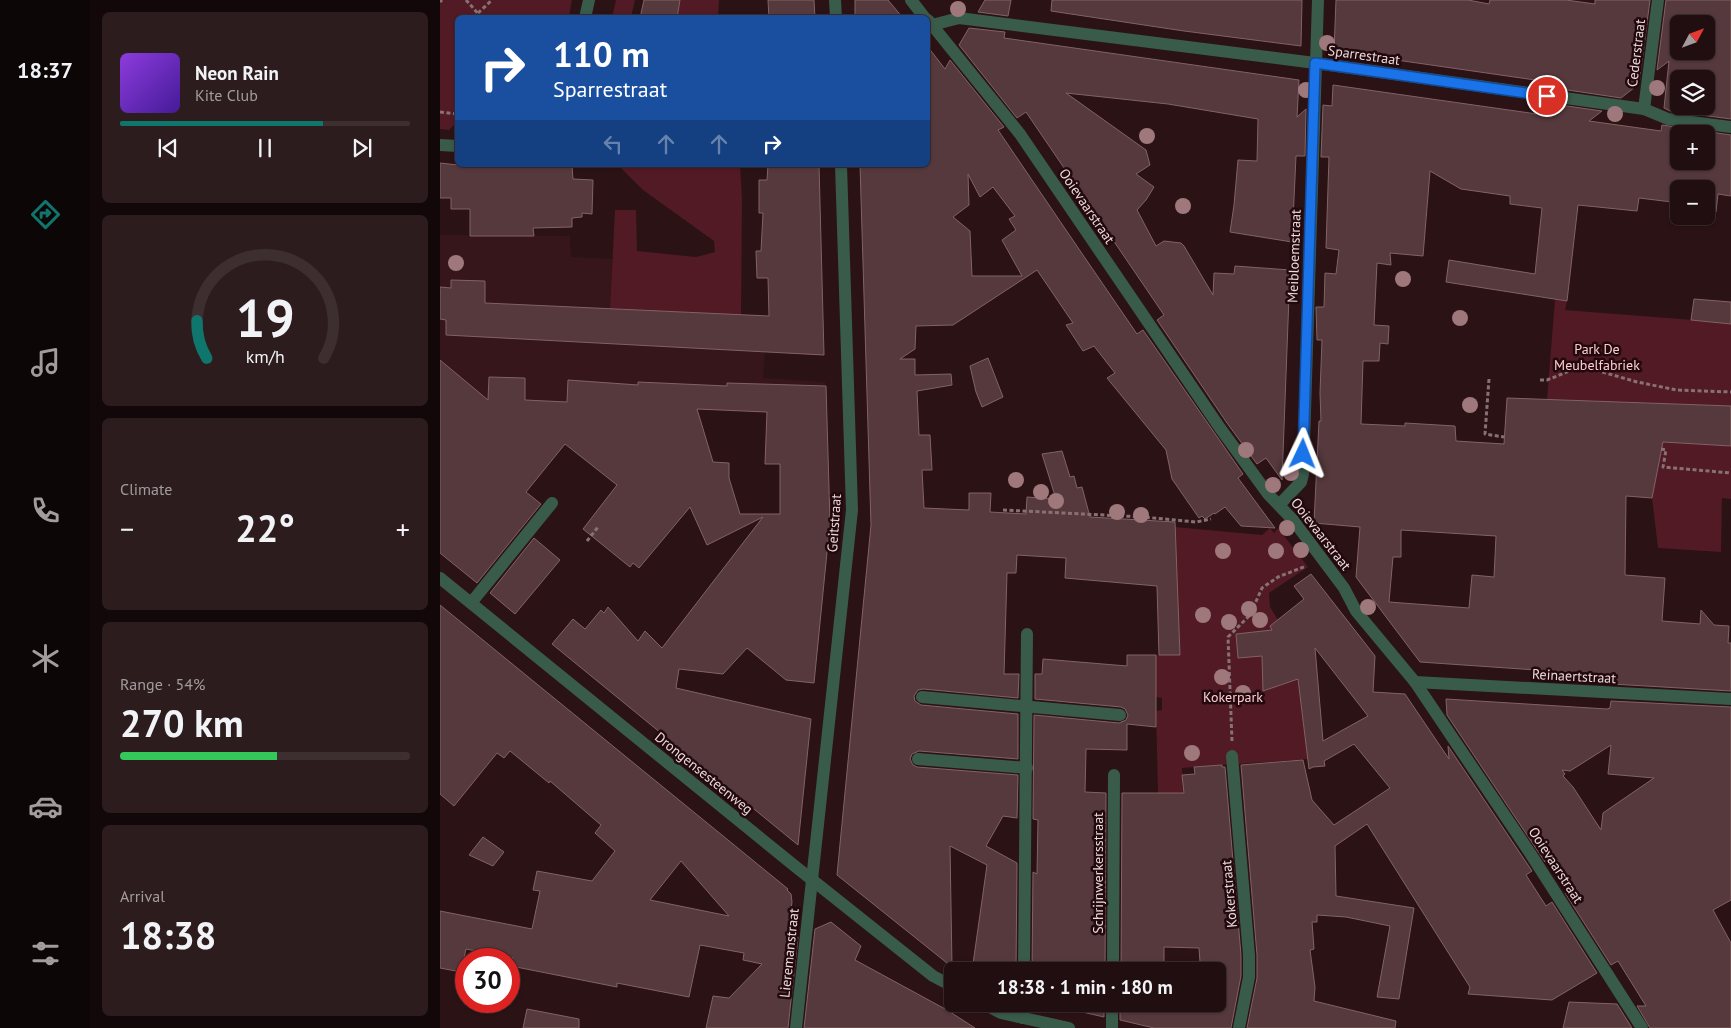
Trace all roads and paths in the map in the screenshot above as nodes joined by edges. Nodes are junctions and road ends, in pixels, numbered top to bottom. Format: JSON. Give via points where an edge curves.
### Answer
{"nodes":[{"id":1,"x":466,"y":0,"type":"edge"},
{"id":2,"x":492,"y":0,"type":"edge"},
{"id":3,"x":589,"y":0,"type":"edge"},
{"id":4,"x":835,"y":0,"type":"edge"},
{"id":5,"x":911,"y":0,"type":"edge"},
{"id":6,"x":1318,"y":0,"type":"edge"},
{"id":7,"x":1658,"y":0,"type":"edge"},
{"id":8,"x":478,"y":13,"type":"joint"},
{"id":9,"x":586,"y":15,"type":"edge"},
{"id":10,"x":836,"y":15,"type":"edge"},
{"id":11,"x":923,"y":15,"type":"edge"},
{"id":12,"x":930,"y":21,"type":"edge"},
{"id":13,"x":930,"y":23,"type":"edge"},
{"id":14,"x":1315,"y":63,"type":"junction"},
{"id":15,"x":1644,"y":109,"type":"junction"},
{"id":16,"x":440,"y":112,"type":"edge"},
{"id":17,"x":455,"y":114,"type":"edge"},
{"id":18,"x":1731,"y":127,"type":"edge"},
{"id":19,"x":440,"y":145,"type":"edge"},
{"id":20,"x":455,"y":146,"type":"edge"},
{"id":21,"x":841,"y":167,"type":"edge"},
{"id":22,"x":1490,"y":379,"type":"dead end"},
{"id":23,"x":1540,"y":380,"type":"dead end"},
{"id":24,"x":1731,"y":392,"type":"edge"},
{"id":25,"x":1504,"y":437,"type":"dead end"},
{"id":26,"x":1661,"y":449,"type":"dead end"},
{"id":27,"x":1731,"y":473,"type":"edge"},
{"id":28,"x":552,"y":503,"type":"dead end"},
{"id":29,"x":1280,"y":505,"type":"junction"},
{"id":30,"x":1003,"y":510,"type":"dead end"},
{"id":31,"x":1211,"y":519,"type":"dead end"},
{"id":32,"x":598,"y":527,"type":"dead end"},
{"id":33,"x":587,"y":542,"type":"dead end"},
{"id":34,"x":1320,"y":557,"type":"junction"},
{"id":35,"x":440,"y":578,"type":"edge"},
{"id":36,"x":471,"y":603,"type":"junction"},
{"id":37,"x":1028,"y":634,"type":"dead end"},
{"id":38,"x":1415,"y":682,"type":"junction"},
{"id":39,"x":922,"y":697,"type":"dead end"},
{"id":40,"x":1731,"y":699,"type":"edge"},
{"id":41,"x":1027,"y":706,"type":"junction"},
{"id":42,"x":1120,"y":715,"type":"dead end"},
{"id":43,"x":1232,"y":756,"type":"joint"},
{"id":44,"x":918,"y":759,"type":"dead end"},
{"id":45,"x":1026,"y":768,"type":"junction"},
{"id":46,"x":1114,"y":775,"type":"dead end"},
{"id":47,"x":812,"y":880,"type":"junction"},
{"id":48,"x":1024,"y":962,"type":"edge"},
{"id":49,"x":1113,"y":962,"type":"edge"},
{"id":50,"x":944,"y":982,"type":"edge"},
{"id":51,"x":999,"y":1012,"type":"edge"},
{"id":52,"x":1024,"y":1012,"type":"edge"},
{"id":53,"x":1112,"y":1012,"type":"edge"},
{"id":54,"x":1024,"y":1018,"type":"junction"},
{"id":55,"x":796,"y":1028,"type":"edge"},
{"id":56,"x":1069,"y":1028,"type":"edge"},
{"id":57,"x":1112,"y":1028,"type":"edge"},
{"id":58,"x":1239,"y":1028,"type":"edge"},
{"id":59,"x":1642,"y":1028,"type":"edge"}],
"edges":[{"from":1,"to":8,"type":"path"},
{"from":2,"to":8,"type":"path"},
{"from":3,"to":9,"type":"street"},
{"from":4,"to":10,"type":"street"},
{"from":5,"to":11,"type":"street","name":"Ooievaarstraat"},
{"from":6,"to":14,"type":"street","name":"Meibloemstraat"},
{"from":7,"to":15,"type":"street","name":"Cederstraat"},
{"from":12,"to":14,"type":"street","name":"Sparrestraat","via":[[959,18]]},
{"from":13,"to":29,"type":"street","name":"Ooievaarstraat","via":[[1020,134],[1220,428],[1268,494]]},
{"from":14,"to":15,"type":"street","name":"Sparrestraat"},
{"from":14,"to":29,"type":"street","name":"Meibloemstraat","via":[[1303,474]]},
{"from":15,"to":18,"type":"street","name":"Sparrestraat","via":[[1668,118]]},
{"from":16,"to":17,"type":"path"},
{"from":19,"to":20,"type":"street"},
{"from":21,"to":47,"type":"street","name":"Geitstraat","via":[[852,510]]},
{"from":22,"to":25,"type":"path","via":[[1485,434]]},
{"from":23,"to":24,"type":"path","via":[[1577,368],[1592,368],[1677,390]]},
{"from":26,"to":27,"type":"path","via":[[1666,450],[1663,468]]},
{"from":28,"to":36,"type":"street"},
{"from":29,"to":34,"type":"street","name":"Ooievaarstraat"},
{"from":30,"to":31,"type":"path","via":[[1196,522]]},
{"from":32,"to":33,"type":"path"},
{"from":34,"to":38,"type":"street","name":"Ooievaarstraat","via":[[1356,610]]},
{"from":34,"to":43,"type":"path","via":[[1262,588],[1250,615],[1228,637]]},
{"from":35,"to":36,"type":"street","name":"Drongensesteenweg"},
{"from":36,"to":47,"type":"street","name":"Drongensesteenweg"},
{"from":37,"to":41,"type":"street"},
{"from":38,"to":40,"type":"street","name":"Reinaertstraat"},
{"from":38,"to":59,"type":"street","name":"Ooievaarstraat"},
{"from":39,"to":41,"type":"street"},
{"from":41,"to":42,"type":"street"},
{"from":41,"to":45,"type":"street"},
{"from":43,"to":58,"type":"street","name":"Kokerstraat","via":[[1249,955],[1249,977]]},
{"from":44,"to":45,"type":"street"},
{"from":45,"to":48,"type":"street"},
{"from":46,"to":49,"type":"street","name":"Schrijnwerkersstraat"},
{"from":47,"to":50,"type":"street","name":"Drongensesteenweg"},
{"from":47,"to":55,"type":"street","name":"Lieremanstraat"},
{"from":51,"to":54,"type":"street"},
{"from":52,"to":54,"type":"street"},
{"from":53,"to":57,"type":"street"},
{"from":54,"to":56,"type":"street"}]}
